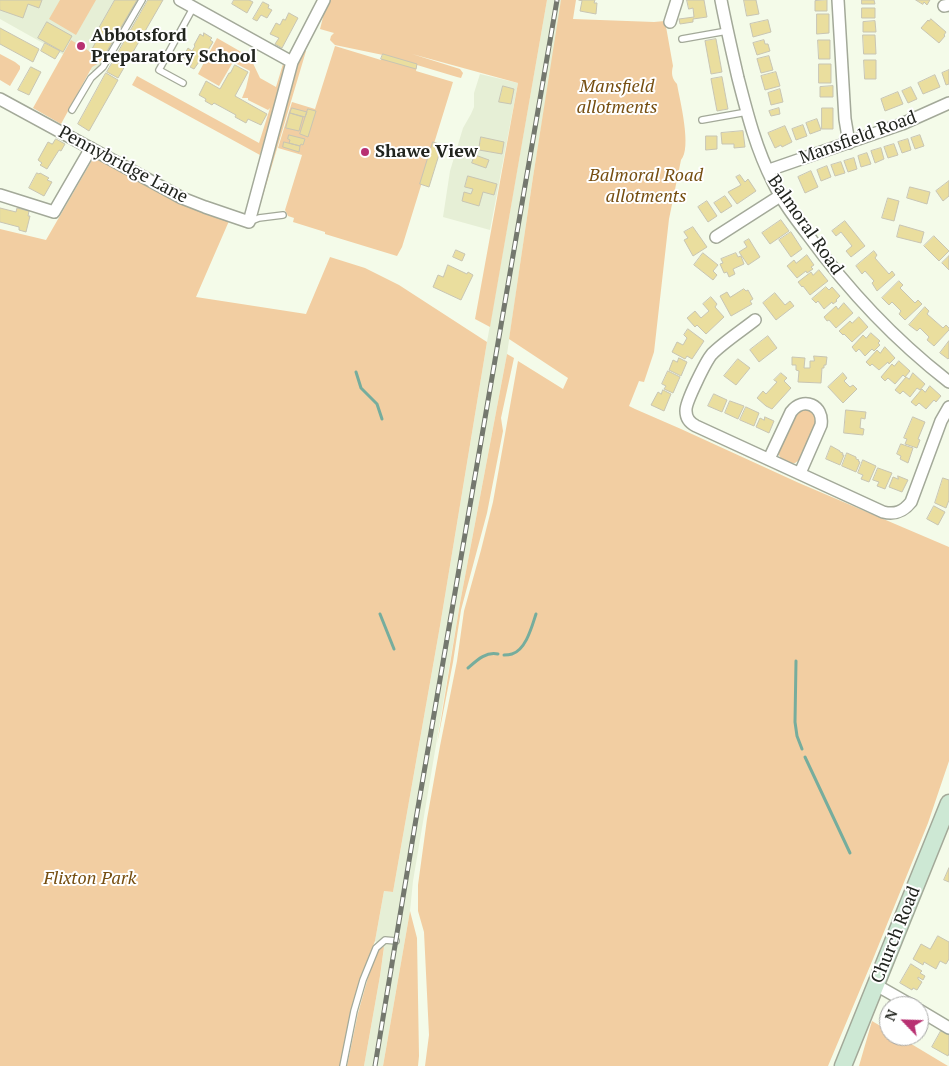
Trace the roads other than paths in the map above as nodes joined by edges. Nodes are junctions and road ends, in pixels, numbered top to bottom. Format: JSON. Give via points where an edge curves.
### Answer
{"nodes":[{"id":1,"x":142,"y":0,"type":"edge"},
{"id":2,"x":180,"y":0,"type":"edge"},
{"id":3,"x":324,"y":0,"type":"edge"},
{"id":4,"x":677,"y":0,"type":"edge"},
{"id":5,"x":721,"y":0,"type":"edge"},
{"id":6,"x":838,"y":0,"type":"edge"},
{"id":7,"x":194,"y":8,"type":"junction"},
{"id":8,"x":670,"y":22,"type":"dead end"},
{"id":9,"x":727,"y":31,"type":"junction"},
{"id":10,"x":682,"y":39,"type":"dead end"},
{"id":11,"x":292,"y":62,"type":"junction"},
{"id":12,"x":182,"y":83,"type":"dead end"},
{"id":13,"x":0,"y":99,"type":"edge"},
{"id":14,"x":949,"y":103,"type":"edge"},
{"id":15,"x":72,"y":110,"type":"dead end"},
{"id":16,"x":747,"y":112,"type":"junction"},
{"id":17,"x":702,"y":120,"type":"dead end"},
{"id":18,"x":849,"y":143,"type":"junction"},
{"id":19,"x":91,"y":148,"type":"junction"},
{"id":20,"x":767,"y":169,"type":"junction"},
{"id":21,"x":0,"y":195,"type":"edge"},
{"id":22,"x":780,"y":196,"type":"junction"},
{"id":23,"x":283,"y":215,"type":"dead end"},
{"id":24,"x":249,"y":222,"type":"junction"},
{"id":25,"x":716,"y":237,"type":"dead end"},
{"id":26,"x":755,"y":320,"type":"dead end"},
{"id":27,"x":949,"y":382,"type":"edge"},
{"id":28,"x":949,"y":407,"type":"edge"},
{"id":29,"x":769,"y":460,"type":"junction"},
{"id":30,"x":800,"y":474,"type":"junction"},
{"id":31,"x":949,"y":804,"type":"edge"},
{"id":32,"x":396,"y":941,"type":"dead end"},
{"id":33,"x":876,"y":985,"type":"junction"},
{"id":34,"x":895,"y":996,"type":"edge"},
{"id":35,"x":929,"y":1016,"type":"edge"},
{"id":36,"x":945,"y":1025,"type":"edge"},
{"id":37,"x":343,"y":1066,"type":"edge"},
{"id":38,"x":843,"y":1066,"type":"edge"}],
"edges":[{"from":1,"to":15,"type":"lane","via":[[103,68],[92,78]]},
{"from":2,"to":7,"type":"street"},
{"from":3,"to":11,"type":"street"},
{"from":4,"to":8,"type":"street"},
{"from":5,"to":9,"type":"street","name":"Balmoral Road"},
{"from":6,"to":18,"type":"street"},
{"from":7,"to":11,"type":"street"},
{"from":7,"to":12,"type":"lane","via":[[159,70]]},
{"from":9,"to":10,"type":"lane"},
{"from":9,"to":16,"type":"street","name":"Balmoral Road"},
{"from":11,"to":24,"type":"street"},
{"from":13,"to":19,"type":"street","name":"Pennybridge Lane"},
{"from":14,"to":18,"type":"street","name":"Mansfield Road"},
{"from":16,"to":17,"type":"lane"},
{"from":16,"to":20,"type":"street","name":"Balmoral Road"},
{"from":18,"to":20,"type":"street","name":"Mansfield Road"},
{"from":19,"to":21,"type":"street","via":[[54,212]]},
{"from":19,"to":24,"type":"street","name":"Pennybridge Lane","via":[[194,203]]},
{"from":20,"to":22,"type":"street","name":"Balmoral Road"},
{"from":22,"to":25,"type":"street"},
{"from":22,"to":27,"type":"street","name":"Balmoral Road","via":[[838,275],[907,346]]},
{"from":23,"to":24,"type":"lane"},
{"from":26,"to":29,"type":"street","via":[[710,357],[687,403],[686,412],[689,421],[696,426]]},
{"from":28,"to":30,"type":"street","via":[[911,502],[896,514],[883,512]]},
{"from":29,"to":30,"type":"street"},
{"from":29,"to":30,"type":"street","via":[[794,407],[811,404],[822,419]]},
{"from":31,"to":33,"type":"main road","name":"Church Road"},
{"from":32,"to":37,"type":"lane","via":[[385,940],[374,952],[354,1011]]},
{"from":33,"to":34,"type":"street"},
{"from":33,"to":38,"type":"main road","name":"Church Road"},
{"from":35,"to":36,"type":"street"}]}
